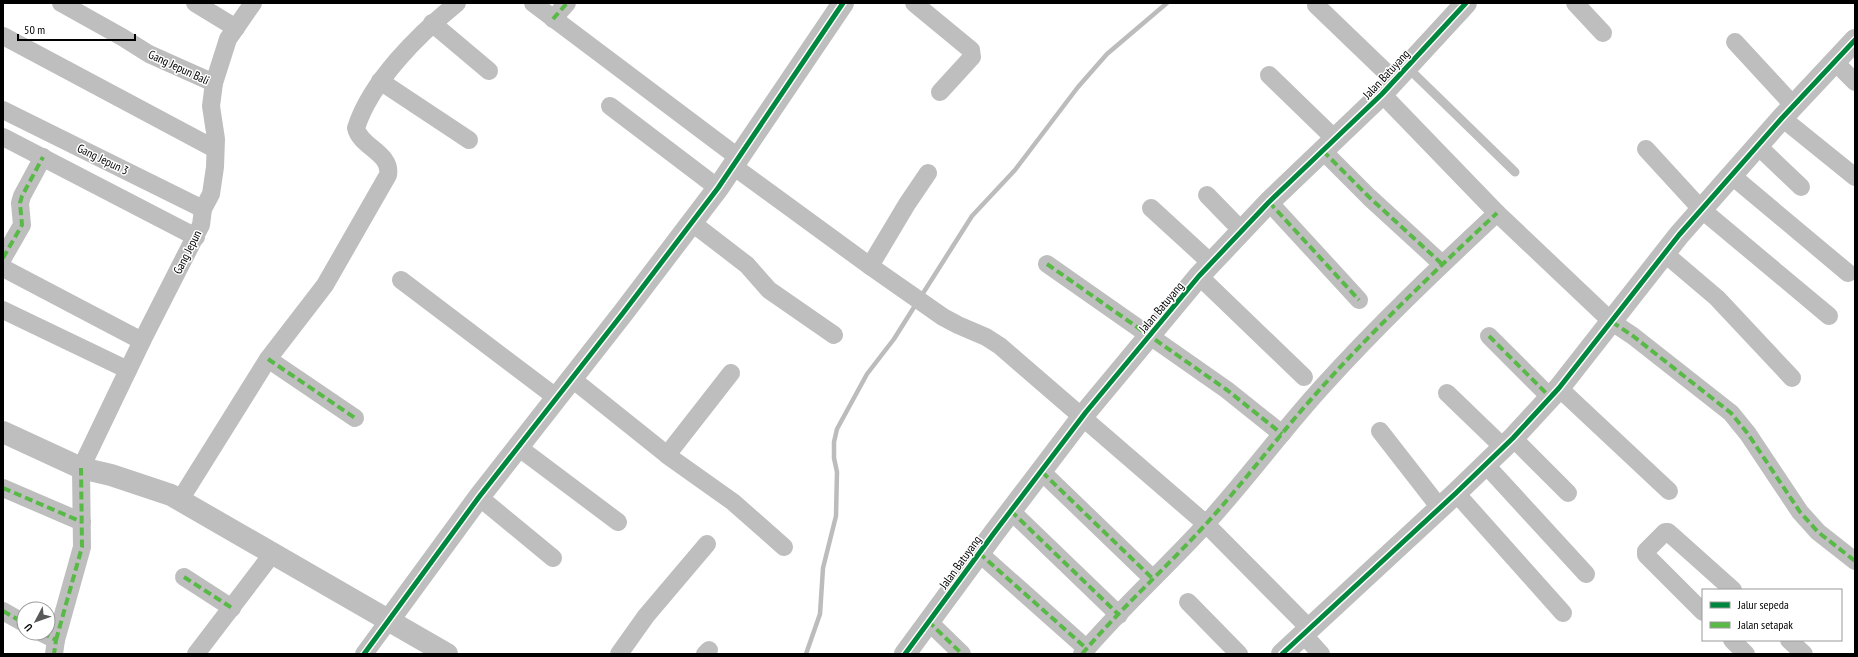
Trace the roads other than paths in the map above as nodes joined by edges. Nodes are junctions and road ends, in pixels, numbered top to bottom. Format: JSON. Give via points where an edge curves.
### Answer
{"nodes":[{"id":1,"x":61,"y":3,"type":"edge"},
{"id":2,"x":195,"y":3,"type":"edge"},
{"id":3,"x":253,"y":3,"type":"edge"},
{"id":4,"x":457,"y":3,"type":"edge"},
{"id":5,"x":533,"y":3,"type":"edge"},
{"id":6,"x":567,"y":3,"type":"edge"},
{"id":7,"x":843,"y":3,"type":"edge"},
{"id":8,"x":914,"y":3,"type":"edge"},
{"id":9,"x":1466,"y":3,"type":"edge"},
{"id":10,"x":1575,"y":3,"type":"edge"},
{"id":11,"x":1316,"y":5,"type":"dead end"},
{"id":12,"x":553,"y":19,"type":"junction"},
{"id":13,"x":432,"y":23,"type":"junction"},
{"id":14,"x":236,"y":28,"type":"junction"},
{"id":15,"x":1603,"y":34,"type":"dead end"},
{"id":16,"x":3,"y":36,"type":"edge"},
{"id":17,"x":1855,"y":40,"type":"edge"},
{"id":18,"x":1735,"y":42,"type":"dead end"},
{"id":19,"x":1834,"y":62,"type":"junction"},
{"id":20,"x":489,"y":71,"type":"dead end"},
{"id":21,"x":1269,"y":75,"type":"dead end"},
{"id":22,"x":380,"y":81,"type":"junction"},
{"id":23,"x":1394,"y":81,"type":"junction"},
{"id":24,"x":1855,"y":82,"type":"edge"},
{"id":25,"x":214,"y":83,"type":"junction"},
{"id":26,"x":940,"y":92,"type":"dead end"},
{"id":27,"x":610,"y":106,"type":"dead end"},
{"id":28,"x":3,"y":110,"type":"edge"},
{"id":29,"x":1788,"y":112,"type":"junction"},
{"id":30,"x":3,"y":136,"type":"edge"},
{"id":31,"x":469,"y":140,"type":"dead end"},
{"id":32,"x":1329,"y":145,"type":"junction"},
{"id":33,"x":1758,"y":146,"type":"junction"},
{"id":34,"x":215,"y":149,"type":"junction"},
{"id":35,"x":1646,"y":149,"type":"dead end"},
{"id":36,"x":43,"y":157,"type":"junction"},
{"id":37,"x":736,"y":162,"type":"junction"},
{"id":38,"x":1514,"y":172,"type":"dead end"},
{"id":39,"x":928,"y":173,"type":"dead end"},
{"id":40,"x":1731,"y":175,"type":"junction"},
{"id":41,"x":1855,"y":177,"type":"edge"},
{"id":42,"x":718,"y":188,"type":"junction"},
{"id":43,"x":1801,"y":188,"type":"dead end"},
{"id":44,"x":1207,"y":195,"type":"dead end"},
{"id":45,"x":1269,"y":202,"type":"junction"},
{"id":46,"x":1151,"y":208,"type":"dead end"},
{"id":47,"x":203,"y":209,"type":"junction"},
{"id":48,"x":1701,"y":209,"type":"junction"},
{"id":49,"x":1498,"y":213,"type":"junction"},
{"id":50,"x":692,"y":222,"type":"junction"},
{"id":51,"x":1242,"y":231,"type":"junction"},
{"id":52,"x":196,"y":237,"type":"junction"},
{"id":53,"x":1664,"y":253,"type":"junction"},
{"id":54,"x":3,"y":258,"type":"edge"},
{"id":55,"x":1047,"y":264,"type":"dead end"},
{"id":56,"x":1442,"y":264,"type":"junction"},
{"id":57,"x":870,"y":266,"type":"junction"},
{"id":58,"x":3,"y":268,"type":"edge"},
{"id":59,"x":1205,"y":270,"type":"junction"},
{"id":60,"x":1848,"y":273,"type":"dead end"},
{"id":61,"x":401,"y":280,"type":"dead end"},
{"id":62,"x":1359,"y":300,"type":"dead end"},
{"id":63,"x":3,"y":310,"type":"edge"},
{"id":64,"x":1829,"y":316,"type":"dead end"},
{"id":65,"x":1612,"y":322,"type":"junction"},
{"id":66,"x":1150,"y":335,"type":"junction"},
{"id":67,"x":834,"y":336,"type":"dead end"},
{"id":68,"x":1489,"y":336,"type":"dead end"},
{"id":69,"x":142,"y":341,"type":"junction"},
{"id":70,"x":268,"y":360,"type":"junction"},
{"id":71,"x":128,"y":370,"type":"junction"},
{"id":72,"x":731,"y":373,"type":"dead end"},
{"id":73,"x":1304,"y":377,"type":"dead end"},
{"id":74,"x":571,"y":378,"type":"junction"},
{"id":75,"x":1792,"y":378,"type":"dead end"},
{"id":76,"x":1447,"y":392,"type":"dead end"},
{"id":77,"x":1554,"y":392,"type":"junction"},
{"id":78,"x":557,"y":398,"type":"junction"},
{"id":79,"x":1082,"y":417,"type":"junction"},
{"id":80,"x":355,"y":418,"type":"dead end"},
{"id":81,"x":1380,"y":431,"type":"dead end"},
{"id":82,"x":3,"y":432,"type":"edge"},
{"id":83,"x":1282,"y":434,"type":"junction"},
{"id":84,"x":1508,"y":442,"type":"junction"},
{"id":85,"x":518,"y":447,"type":"junction"},
{"id":86,"x":667,"y":455,"type":"junction"},
{"id":87,"x":1485,"y":464,"type":"junction"},
{"id":88,"x":82,"y":468,"type":"junction"},
{"id":89,"x":1042,"y":472,"type":"junction"},
{"id":90,"x":3,"y":488,"type":"edge"},
{"id":91,"x":1669,"y":491,"type":"dead end"},
{"id":92,"x":1456,"y":493,"type":"junction"},
{"id":93,"x":1568,"y":493,"type":"dead end"},
{"id":94,"x":479,"y":497,"type":"junction"},
{"id":95,"x":180,"y":500,"type":"junction"},
{"id":96,"x":1440,"y":508,"type":"junction"},
{"id":97,"x":1011,"y":511,"type":"junction"},
{"id":98,"x":82,"y":522,"type":"junction"},
{"id":99,"x":618,"y":522,"type":"dead end"},
{"id":100,"x":1206,"y":524,"type":"junction"},
{"id":101,"x":707,"y":544,"type":"dead end"},
{"id":102,"x":784,"y":547,"type":"dead end"},
{"id":103,"x":273,"y":553,"type":"junction"},
{"id":104,"x":979,"y":553,"type":"junction"},
{"id":105,"x":553,"y":558,"type":"dead end"},
{"id":106,"x":1855,"y":561,"type":"edge"},
{"id":107,"x":1586,"y":574,"type":"dead end"},
{"id":108,"x":184,"y":577,"type":"dead end"},
{"id":109,"x":1152,"y":578,"type":"junction"},
{"id":110,"x":1732,"y":589,"type":"edge"},
{"id":111,"x":1188,"y":602,"type":"dead end"},
{"id":112,"x":232,"y":608,"type":"junction"},
{"id":113,"x":3,"y":611,"type":"edge"},
{"id":114,"x":1702,"y":611,"type":"edge"},
{"id":115,"x":1563,"y":613,"type":"dead end"},
{"id":116,"x":1118,"y":615,"type":"junction"},
{"id":117,"x":16,"y":618,"type":"edge"},
{"id":118,"x":389,"y":620,"type":"junction"},
{"id":119,"x":928,"y":621,"type":"junction"},
{"id":120,"x":1306,"y":631,"type":"junction"},
{"id":121,"x":1733,"y":641,"type":"edge"},
{"id":122,"x":1790,"y":641,"type":"edge"},
{"id":123,"x":51,"y":642,"type":"edge"},
{"id":124,"x":1084,"y":651,"type":"edge"},
{"id":125,"x":196,"y":654,"type":"edge"},
{"id":126,"x":364,"y":654,"type":"edge"},
{"id":127,"x":447,"y":654,"type":"edge"},
{"id":128,"x":619,"y":654,"type":"edge"},
{"id":129,"x":905,"y":654,"type":"edge"},
{"id":130,"x":962,"y":654,"type":"edge"},
{"id":131,"x":1239,"y":654,"type":"edge"},
{"id":132,"x":1282,"y":654,"type":"edge"},
{"id":133,"x":1321,"y":654,"type":"edge"},
{"id":134,"x":1746,"y":654,"type":"edge"},
{"id":135,"x":1804,"y":654,"type":"edge"}],
"edges":[{"from":1,"to":25,"type":"street","name":"Gang Jepun Bali","via":[[149,54]]},
{"from":2,"to":14,"type":"street"},
{"from":3,"to":14,"type":"street","name":"Gang Jepun"},
{"from":4,"to":13,"type":"street"},
{"from":5,"to":12,"type":"street"},
{"from":6,"to":12,"type":"street"},
{"from":7,"to":37,"type":"street"},
{"from":8,"to":26,"type":"street","via":[[972,50],[972,57]]},
{"from":9,"to":23,"type":"street","name":"Jalan Batuyang"},
{"from":10,"to":15,"type":"street"},
{"from":11,"to":23,"type":"street"},
{"from":12,"to":37,"type":"street"},
{"from":13,"to":20,"type":"street"},
{"from":13,"to":22,"type":"street"},
{"from":14,"to":25,"type":"street","name":"Gang Jepun","via":[[228,39]]},
{"from":16,"to":34,"type":"street"},
{"from":17,"to":19,"type":"street"},
{"from":18,"to":29,"type":"street"},
{"from":19,"to":24,"type":"street"},
{"from":19,"to":29,"type":"street"},
{"from":21,"to":32,"type":"street"},
{"from":22,"to":31,"type":"street"},
{"from":22,"to":70,"type":"street","via":[[356,128],[385,160],[388,175],[325,285]]},
{"from":23,"to":32,"type":"street","name":"Jalan Batuyang"},
{"from":23,"to":38,"type":"lane"},
{"from":23,"to":49,"type":"street"},
{"from":25,"to":34,"type":"street","name":"Gang Jepun","via":[[211,106]]},
{"from":27,"to":42,"type":"street"},
{"from":28,"to":47,"type":"street","name":"Gang Jepun 3"},
{"from":29,"to":33,"type":"street"},
{"from":29,"to":41,"type":"street"},
{"from":30,"to":36,"type":"street"},
{"from":32,"to":45,"type":"street","name":"Jalan Batuyang"},
{"from":32,"to":56,"type":"street","via":[[1368,197]]},
{"from":33,"to":40,"type":"street"},
{"from":33,"to":43,"type":"street"},
{"from":34,"to":47,"type":"street","name":"Gang Jepun","via":[[213,185]]},
{"from":35,"to":48,"type":"street"},
{"from":36,"to":52,"type":"street"},
{"from":36,"to":54,"type":"street","via":[[22,196],[22,225]]},
{"from":37,"to":42,"type":"street"},
{"from":37,"to":57,"type":"street"},
{"from":39,"to":57,"type":"street"},
{"from":40,"to":48,"type":"street"},
{"from":40,"to":60,"type":"street"},
{"from":42,"to":50,"type":"street"},
{"from":44,"to":51,"type":"street"},
{"from":45,"to":51,"type":"street","name":"Jalan Batuyang"},
{"from":45,"to":62,"type":"street"},
{"from":46,"to":59,"type":"street"},
{"from":47,"to":52,"type":"street","name":"Gang Jepun"},
{"from":48,"to":53,"type":"street"},
{"from":48,"to":64,"type":"street"},
{"from":49,"to":56,"type":"street"},
{"from":49,"to":65,"type":"street"},
{"from":50,"to":67,"type":"street","via":[[747,265],[769,290]]},
{"from":50,"to":74,"type":"street"},
{"from":51,"to":59,"type":"street","name":"Jalan Batuyang"},
{"from":52,"to":69,"type":"street","name":"Gang Jepun"},
{"from":53,"to":65,"type":"street"},
{"from":53,"to":75,"type":"street","via":[[1717,298]]},
{"from":55,"to":66,"type":"street"},
{"from":56,"to":83,"type":"street","via":[[1381,324]]},
{"from":57,"to":79,"type":"street","via":[[958,325],[1000,346]]},
{"from":58,"to":69,"type":"street"},
{"from":59,"to":66,"type":"street","name":"Jalan Batuyang"},
{"from":59,"to":73,"type":"street"},
{"from":61,"to":78,"type":"street"},
{"from":63,"to":71,"type":"street"},
{"from":65,"to":77,"type":"street"},
{"from":65,"to":106,"type":"street","via":[[1634,336],[1731,413],[1800,512],[1818,532]]},
{"from":66,"to":79,"type":"street","name":"Jalan Batuyang"},
{"from":66,"to":83,"type":"street","via":[[1227,390]]},
{"from":68,"to":77,"type":"street"},
{"from":69,"to":71,"type":"street","name":"Gang Jepun"},
{"from":70,"to":80,"type":"street"},
{"from":70,"to":95,"type":"street"},
{"from":71,"to":88,"type":"street","name":"Gang Jepun"},
{"from":72,"to":86,"type":"street"},
{"from":74,"to":78,"type":"street"},
{"from":74,"to":86,"type":"street"},
{"from":76,"to":84,"type":"street"},
{"from":77,"to":84,"type":"street"},
{"from":77,"to":91,"type":"street"},
{"from":78,"to":85,"type":"street"},
{"from":79,"to":89,"type":"street","name":"Jalan Batuyang"},
{"from":79,"to":100,"type":"street"},
{"from":81,"to":96,"type":"street"},
{"from":82,"to":88,"type":"street"},
{"from":83,"to":100,"type":"street"},
{"from":84,"to":87,"type":"street"},
{"from":84,"to":93,"type":"street"},
{"from":85,"to":94,"type":"street"},
{"from":85,"to":99,"type":"street"},
{"from":86,"to":102,"type":"street","via":[[732,502]]},
{"from":87,"to":92,"type":"street"},
{"from":87,"to":107,"type":"street"},
{"from":88,"to":95,"type":"street","via":[[149,487]]},
{"from":88,"to":98,"type":"street"},
{"from":89,"to":97,"type":"street","name":"Jalan Batuyang"},
{"from":89,"to":109,"type":"street"},
{"from":90,"to":98,"type":"street"},
{"from":92,"to":96,"type":"street"},
{"from":92,"to":115,"type":"street"},
{"from":94,"to":105,"type":"street"},
{"from":94,"to":118,"type":"street"},
{"from":95,"to":103,"type":"street"},
{"from":96,"to":120,"type":"street"},
{"from":97,"to":104,"type":"street","name":"Jalan Batuyang"},
{"from":97,"to":116,"type":"street"},
{"from":98,"to":123,"type":"street","via":[[82,547]]},
{"from":100,"to":109,"type":"street"},
{"from":100,"to":120,"type":"street"},
{"from":101,"to":128,"type":"street","via":[[646,616]]},
{"from":103,"to":112,"type":"street"},
{"from":103,"to":118,"type":"street"},
{"from":104,"to":119,"type":"street","name":"Jalan Batuyang"},
{"from":104,"to":124,"type":"street"},
{"from":108,"to":112,"type":"street"},
{"from":109,"to":116,"type":"street"},
{"from":110,"to":114,"type":"street","via":[[1665,532],[1646,551],[1646,555]]},
{"from":111,"to":131,"type":"street"},
{"from":112,"to":125,"type":"street"},
{"from":113,"to":117,"type":"street"},
{"from":116,"to":124,"type":"street"},
{"from":118,"to":126,"type":"street"},
{"from":118,"to":127,"type":"street"},
{"from":119,"to":129,"type":"street","name":"Jalan Batuyang"},
{"from":119,"to":130,"type":"street"},
{"from":120,"to":132,"type":"street"},
{"from":120,"to":133,"type":"street"},
{"from":121,"to":134,"type":"street"},
{"from":122,"to":135,"type":"street"}]}
